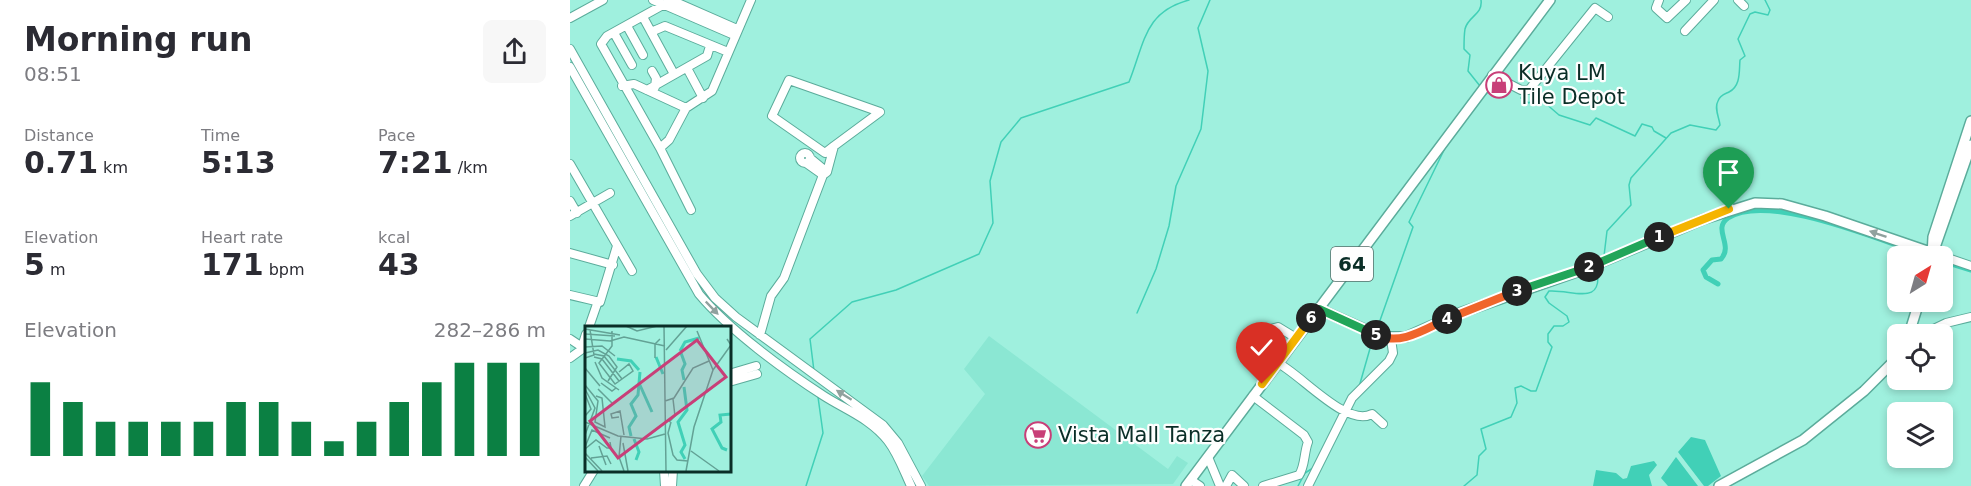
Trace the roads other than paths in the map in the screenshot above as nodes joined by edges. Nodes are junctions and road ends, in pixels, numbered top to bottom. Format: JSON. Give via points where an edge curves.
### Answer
{"nodes":[{"id":1,"x":603,"y":0,"type":"edge"},
{"id":2,"x":653,"y":0,"type":"edge"},
{"id":3,"x":751,"y":0,"type":"edge"},
{"id":4,"x":1550,"y":0,"type":"edge"},
{"id":5,"x":1659,"y":0,"type":"edge"},
{"id":6,"x":1686,"y":0,"type":"edge"},
{"id":7,"x":1714,"y":0,"type":"edge"},
{"id":8,"x":670,"y":1,"type":"edge"},
{"id":9,"x":643,"y":17,"type":"junction"},
{"id":10,"x":1608,"y":17,"type":"dead end"},
{"id":11,"x":570,"y":18,"type":"edge"},
{"id":12,"x":627,"y":26,"type":"junction"},
{"id":13,"x":1685,"y":31,"type":"dead end"},
{"id":14,"x":651,"y":32,"type":"junction"},
{"id":15,"x":736,"y":32,"type":"junction"},
{"id":16,"x":614,"y":33,"type":"junction"},
{"id":17,"x":711,"y":46,"type":"junction"},
{"id":18,"x":570,"y":49,"type":"edge"},
{"id":19,"x":728,"y":52,"type":"junction"},
{"id":20,"x":643,"y":55,"type":"dead end"},
{"id":21,"x":632,"y":65,"type":"dead end"},
{"id":22,"x":570,"y":67,"type":"edge"},
{"id":23,"x":687,"y":68,"type":"junction"},
{"id":24,"x":652,"y":71,"type":"dead end"},
{"id":25,"x":674,"y":74,"type":"junction"},
{"id":26,"x":1490,"y":79,"type":"junction"},
{"id":27,"x":622,"y":86,"type":"junction"},
{"id":28,"x":656,"y":90,"type":"junction"},
{"id":29,"x":703,"y":98,"type":"junction"},
{"id":30,"x":686,"y":108,"type":"junction"},
{"id":31,"x":604,"y":120,"type":"junction"},
{"id":32,"x":1971,"y":121,"type":"edge"},
{"id":33,"x":1971,"y":144,"type":"edge"},
{"id":34,"x":815,"y":145,"type":"junction"},
{"id":35,"x":834,"y":146,"type":"junction"},
{"id":36,"x":660,"y":148,"type":"junction"},
{"id":37,"x":570,"y":164,"type":"edge"},
{"id":38,"x":825,"y":174,"type":"junction"},
{"id":39,"x":610,"y":193,"type":"dead end"},
{"id":40,"x":570,"y":201,"type":"edge"},
{"id":41,"x":593,"y":204,"type":"junction"},
{"id":42,"x":691,"y":210,"type":"dead end"},
{"id":43,"x":574,"y":214,"type":"edge"},
{"id":44,"x":617,"y":246,"type":"junction"},
{"id":45,"x":1908,"y":246,"type":"edge"},
{"id":46,"x":1932,"y":246,"type":"edge"},
{"id":47,"x":1937,"y":246,"type":"edge"},
{"id":48,"x":570,"y":253,"type":"edge"},
{"id":49,"x":683,"y":258,"type":"junction"},
{"id":50,"x":1953,"y":261,"type":"edge"},
{"id":51,"x":612,"y":265,"type":"junction"},
{"id":52,"x":1971,"y":266,"type":"edge"},
{"id":53,"x":632,"y":271,"type":"dead end"},
{"id":54,"x":570,"y":295,"type":"edge"},
{"id":55,"x":597,"y":304,"type":"junction"},
{"id":56,"x":1319,"y":309,"type":"junction"},
{"id":57,"x":1971,"y":317,"type":"edge"},
{"id":58,"x":1944,"y":324,"type":"edge"},
{"id":59,"x":589,"y":326,"type":"edge"},
{"id":60,"x":728,"y":326,"type":"edge"},
{"id":61,"x":730,"y":328,"type":"edge"},
{"id":62,"x":760,"y":335,"type":"junction"},
{"id":63,"x":585,"y":337,"type":"edge"},
{"id":64,"x":1296,"y":338,"type":"junction"},
{"id":65,"x":570,"y":339,"type":"edge"},
{"id":66,"x":1391,"y":339,"type":"junction"},
{"id":67,"x":582,"y":347,"type":"junction"},
{"id":68,"x":570,"y":358,"type":"edge"},
{"id":69,"x":1277,"y":363,"type":"junction"},
{"id":70,"x":1887,"y":368,"type":"edge"},
{"id":71,"x":730,"y":374,"type":"edge"},
{"id":72,"x":730,"y":382,"type":"edge"},
{"id":73,"x":1253,"y":396,"type":"junction"},
{"id":74,"x":1345,"y":412,"type":"junction"},
{"id":75,"x":1383,"y":424,"type":"dead end"},
{"id":76,"x":1208,"y":457,"type":"junction"},
{"id":77,"x":593,"y":471,"type":"edge"},
{"id":78,"x":664,"y":471,"type":"edge"},
{"id":79,"x":673,"y":471,"type":"edge"},
{"id":80,"x":908,"y":471,"type":"junction"},
{"id":81,"x":1189,"y":483,"type":"edge"},
{"id":82,"x":584,"y":486,"type":"edge"},
{"id":83,"x":665,"y":486,"type":"edge"},
{"id":84,"x":672,"y":486,"type":"edge"},
{"id":85,"x":911,"y":486,"type":"edge"},
{"id":86,"x":921,"y":486,"type":"edge"},
{"id":87,"x":1200,"y":486,"type":"edge"},
{"id":88,"x":1220,"y":486,"type":"edge"},
{"id":89,"x":1226,"y":486,"type":"edge"},
{"id":90,"x":1244,"y":486,"type":"edge"},
{"id":91,"x":1263,"y":486,"type":"edge"},
{"id":92,"x":1308,"y":486,"type":"edge"},
{"id":93,"x":1719,"y":486,"type":"edge"}],
"edges":[{"from":1,"to":11,"type":"street"},
{"from":2,"to":8,"type":"street"},
{"from":3,"to":15,"type":"street"},
{"from":4,"to":26,"type":"main road","number":"64"},
{"from":5,"to":6,"type":"street","via":[[1656,8],[1667,18]]},
{"from":7,"to":13,"type":"street"},
{"from":8,"to":9,"type":"street"},
{"from":8,"to":15,"type":"street"},
{"from":9,"to":12,"type":"street"},
{"from":9,"to":14,"type":"street"},
{"from":10,"to":26,"type":"street","via":[[1595,8],[1529,90]]},
{"from":12,"to":16,"type":"street"},
{"from":12,"to":20,"type":"street"},
{"from":14,"to":17,"type":"street","via":[[664,26]]},
{"from":14,"to":25,"type":"street"},
{"from":15,"to":19,"type":"street"},
{"from":16,"to":21,"type":"street"},
{"from":16,"to":27,"type":"street","via":[[601,44]]},
{"from":17,"to":19,"type":"street"},
{"from":17,"to":23,"type":"street","via":[[707,56]]},
{"from":18,"to":31,"type":"street"},
{"from":19,"to":29,"type":"street","via":[[714,88]]},
{"from":22,"to":31,"type":"street"},
{"from":23,"to":25,"type":"street"},
{"from":23,"to":29,"type":"street"},
{"from":24,"to":28,"type":"street"},
{"from":25,"to":28,"type":"street"},
{"from":26,"to":56,"type":"main road","number":"64"},
{"from":27,"to":28,"type":"street","via":[[632,84]]},
{"from":27,"to":36,"type":"street"},
{"from":28,"to":30,"type":"street"},
{"from":29,"to":30,"type":"street"},
{"from":30,"to":36,"type":"street","via":[[669,140]]},
{"from":31,"to":49,"type":"street"},
{"from":32,"to":46,"type":"main road"},
{"from":33,"to":47,"type":"main road"},
{"from":34,"to":35,"type":"street","via":[[825,153]]},
{"from":34,"to":35,"type":"street","via":[[772,116],[789,80],[880,112]]},
{"from":34,"to":38,"type":"street","via":[[808,158]]},
{"from":35,"to":38,"type":"street"},
{"from":36,"to":42,"type":"street"},
{"from":37,"to":41,"type":"street"},
{"from":38,"to":62,"type":"street","via":[[784,278],[771,296]]},
{"from":39,"to":41,"type":"street"},
{"from":40,"to":43,"type":"street"},
{"from":41,"to":43,"type":"street"},
{"from":41,"to":44,"type":"street"},
{"from":44,"to":51,"type":"street"},
{"from":44,"to":53,"type":"street"},
{"from":45,"to":66,"type":"main road","one_way":true,"via":[[1815,213],[1755,202],[1460,313],[1406,338]]},
{"from":48,"to":51,"type":"street"},
{"from":49,"to":60,"type":"street","one_way":true,"via":[[699,294]]},
{"from":49,"to":62,"type":"street","via":[[715,298]]},
{"from":50,"to":52,"type":"street"},
{"from":51,"to":55,"type":"street"},
{"from":54,"to":55,"type":"street"},
{"from":55,"to":59,"type":"street"},
{"from":56,"to":64,"type":"main road","number":"64"},
{"from":56,"to":66,"type":"main road"},
{"from":57,"to":58,"type":"street"},
{"from":61,"to":80,"type":"street","via":[[879,431]]},
{"from":80,"to":62,"type":"street","one_way":true,"via":[[898,443],[883,425]]},
{"from":63,"to":67,"type":"street"},
{"from":64,"to":69,"type":"main road","number":"64"},
{"from":64,"to":69,"type":"street","via":[[1278,327],[1260,332],[1255,354]]},
{"from":65,"to":67,"type":"street"},
{"from":66,"to":74,"type":"street","via":[[1393,353],[1389,361],[1352,398]]},
{"from":67,"to":68,"type":"street"},
{"from":69,"to":73,"type":"main road","number":"64"},
{"from":69,"to":74,"type":"street"},
{"from":70,"to":93,"type":"main road","via":[[1803,440]]},
{"from":71,"to":72,"type":"street","via":[[756,370]]},
{"from":73,"to":76,"type":"main road","number":"64"},
{"from":73,"to":91,"type":"street","via":[[1308,441],[1299,475]]},
{"from":74,"to":75,"type":"street","via":[[1362,418],[1372,414]]},
{"from":74,"to":92,"type":"street"},
{"from":76,"to":81,"type":"main road","number":"64"},
{"from":76,"to":88,"type":"street"},
{"from":77,"to":82,"type":"street"},
{"from":78,"to":83,"type":"street"},
{"from":79,"to":84,"type":"street"},
{"from":80,"to":85,"type":"street"},
{"from":80,"to":86,"type":"street"},
{"from":81,"to":87,"type":"street"},
{"from":89,"to":90,"type":"street","via":[[1232,475]]}]}
